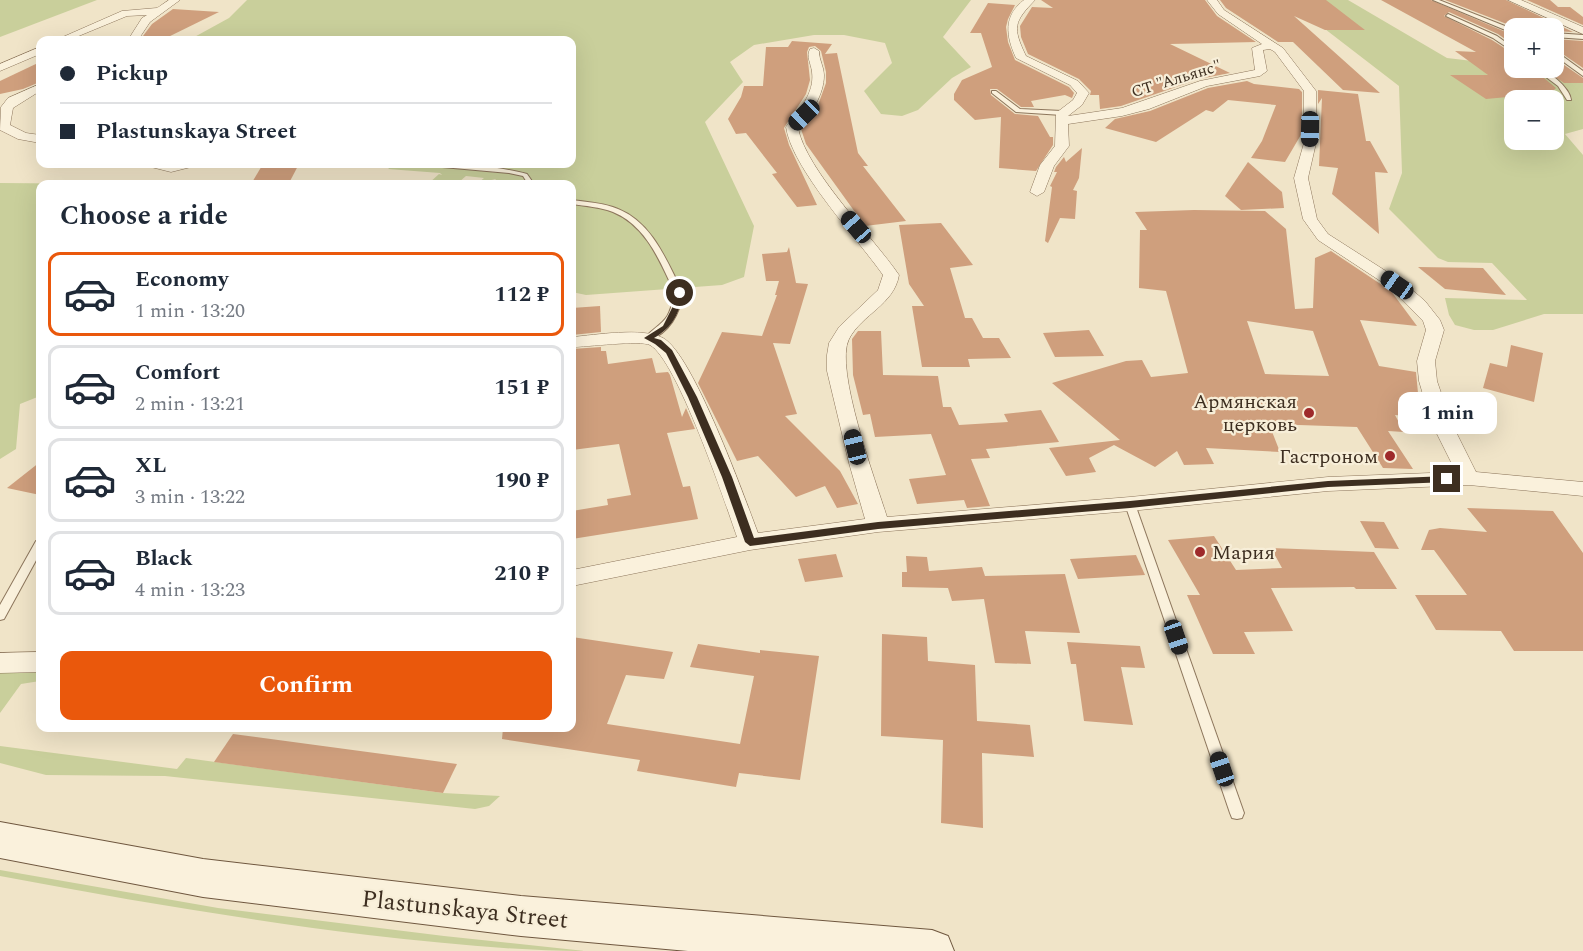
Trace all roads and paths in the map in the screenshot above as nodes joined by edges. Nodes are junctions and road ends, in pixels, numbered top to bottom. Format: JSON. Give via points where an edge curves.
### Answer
{"nodes":[{"id":1,"x":175,"y":0,"type":"edge"},
{"id":2,"x":1030,"y":0,"type":"edge"},
{"id":3,"x":1212,"y":0,"type":"edge"},
{"id":4,"x":1435,"y":0,"type":"edge"},
{"id":5,"x":1513,"y":0,"type":"edge"},
{"id":6,"x":1577,"y":0,"type":"edge"},
{"id":7,"x":1583,"y":4,"type":"edge"},
{"id":8,"x":157,"y":11,"type":"junction"},
{"id":9,"x":1448,"y":15,"type":"dead end"},
{"id":10,"x":1504,"y":28,"type":"edge"},
{"id":11,"x":1583,"y":31,"type":"edge"},
{"id":12,"x":1504,"y":35,"type":"edge"},
{"id":13,"x":70,"y":36,"type":"edge"},
{"id":14,"x":136,"y":36,"type":"edge"},
{"id":15,"x":1564,"y":36,"type":"edge"},
{"id":16,"x":1495,"y":37,"type":"junction"},
{"id":17,"x":1583,"y":37,"type":"edge"},
{"id":18,"x":1504,"y":43,"type":"edge"},
{"id":19,"x":1272,"y":45,"type":"junction"},
{"id":20,"x":814,"y":51,"type":"dead end"},
{"id":21,"x":36,"y":52,"type":"edge"},
{"id":22,"x":1564,"y":60,"type":"edge"},
{"id":23,"x":0,"y":68,"type":"edge"},
{"id":24,"x":1583,"y":74,"type":"edge"},
{"id":25,"x":1550,"y":78,"type":"edge"},
{"id":26,"x":36,"y":89,"type":"edge"},
{"id":27,"x":994,"y":92,"type":"dead end"},
{"id":28,"x":1569,"y":99,"type":"dead end"},
{"id":29,"x":1063,"y":117,"type":"junction"},
{"id":30,"x":1,"y":127,"type":"edge"},
{"id":31,"x":36,"y":138,"type":"edge"},
{"id":32,"x":476,"y":168,"type":"edge"},
{"id":33,"x":528,"y":180,"type":"edge"},
{"id":34,"x":1037,"y":192,"type":"dead end"},
{"id":35,"x":576,"y":202,"type":"edge"},
{"id":36,"x":648,"y":338,"type":"junction"},
{"id":37,"x":576,"y":342,"type":"edge"},
{"id":38,"x":1468,"y":478,"type":"junction"},
{"id":39,"x":1583,"y":489,"type":"edge"},
{"id":40,"x":1130,"y":504,"type":"junction"},
{"id":41,"x":878,"y":525,"type":"junction"},
{"id":42,"x":750,"y":542,"type":"junction"},
{"id":43,"x":36,"y":551,"type":"edge"},
{"id":44,"x":576,"y":577,"type":"edge"},
{"id":45,"x":0,"y":616,"type":"edge"},
{"id":46,"x":36,"y":662,"type":"edge"},
{"id":47,"x":0,"y":663,"type":"edge"},
{"id":48,"x":1237,"y":813,"type":"dead end"},
{"id":49,"x":0,"y":840,"type":"edge"},
{"id":50,"x":932,"y":951,"type":"edge"}],
"edges":[{"from":1,"to":8,"type":"street"},
{"from":2,"to":29,"type":"street","via":[[1015,13],[1011,30],[1021,58],[1082,89],[1082,98]]},
{"from":3,"to":19,"type":"street","via":[[1221,12]]},
{"from":4,"to":10,"type":"lane"},
{"from":5,"to":11,"type":"street"},
{"from":6,"to":7,"type":"lane"},
{"from":8,"to":13,"type":"street","via":[[125,13]]},
{"from":8,"to":14,"type":"street"},
{"from":9,"to":16,"type":"lane"},
{"from":12,"to":16,"type":"lane"},
{"from":15,"to":17,"type":"lane"},
{"from":16,"to":18,"type":"lane"},
{"from":19,"to":29,"type":"street","name":"СТ \"Альянс\"","via":[[1257,48],[1261,70],[1256,74],[1204,83],[1122,112]]},
{"from":19,"to":38,"type":"street","via":[[1310,91],[1310,143],[1301,178],[1310,219],[1323,237],[1397,285],[1431,320],[1435,330],[1426,361],[1428,381],[1441,422]]},
{"from":20,"to":41,"type":"street","via":[[818,74],[810,106],[792,127],[791,135],[822,186],[891,275],[887,290],[851,322],[839,339],[835,357],[858,463]]},
{"from":21,"to":23,"type":"street"},
{"from":22,"to":24,"type":"lane"},
{"from":25,"to":28,"type":"lane","via":[[1567,92]]},
{"from":26,"to":30,"type":"street","via":[[12,101]]},
{"from":27,"to":29,"type":"lane","via":[[1018,111]]},
{"from":29,"to":34,"type":"street","via":[[1062,146],[1047,165]]},
{"from":30,"to":31,"type":"street"},
{"from":32,"to":33,"type":"lane","via":[[509,171],[525,175]]},
{"from":35,"to":36,"type":"lane","via":[[601,204],[622,212],[650,236],[680,293],[666,327]]},
{"from":36,"to":37,"type":"street"},
{"from":36,"to":42,"type":"street","via":[[669,352],[693,397]]},
{"from":38,"to":39,"type":"street"},
{"from":38,"to":40,"type":"street","via":[[1328,484]]},
{"from":40,"to":41,"type":"street"},
{"from":40,"to":48,"type":"lane"},
{"from":41,"to":42,"type":"street"},
{"from":42,"to":44,"type":"street"},
{"from":43,"to":45,"type":"lane"},
{"from":46,"to":47,"type":"street"},
{"from":49,"to":50,"type":"main road","name":"Plastunskaya Street","via":[[203,878],[521,916]]}]}
